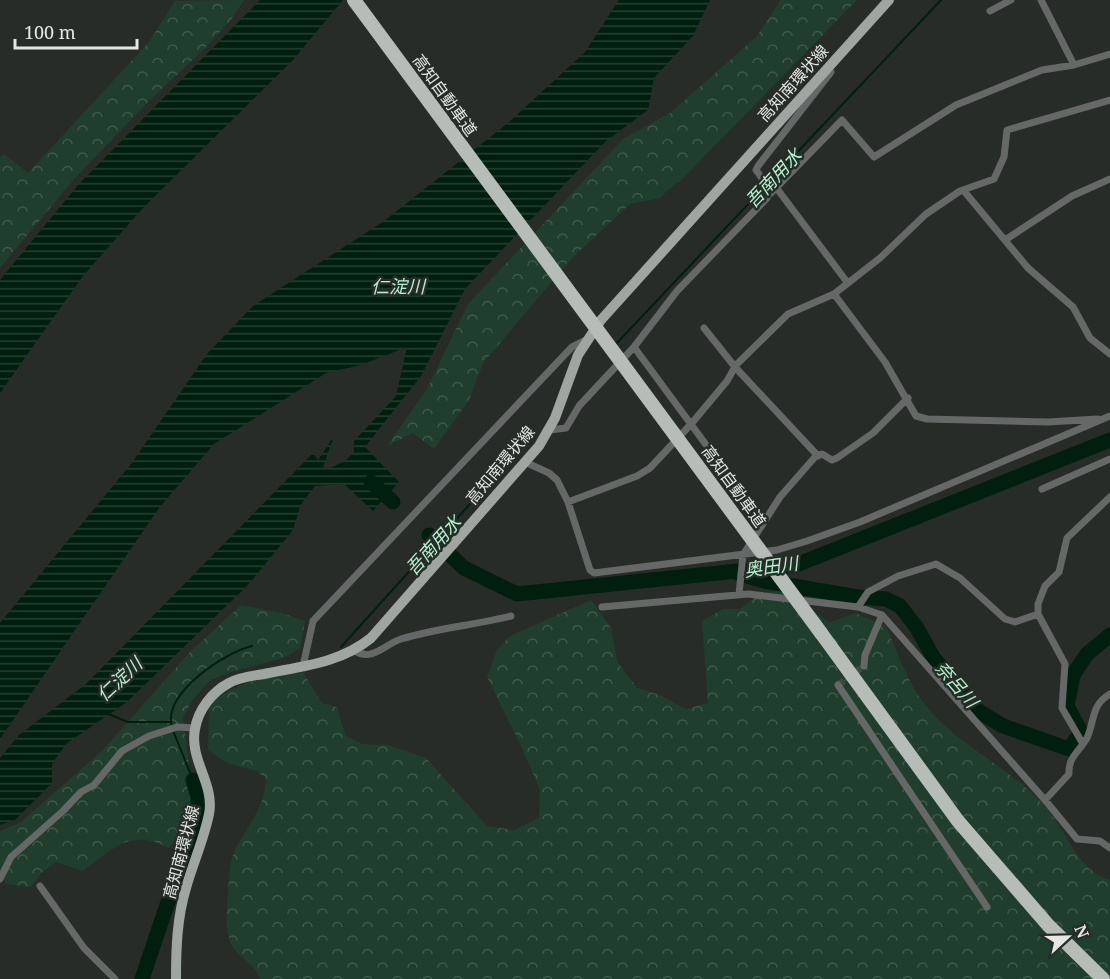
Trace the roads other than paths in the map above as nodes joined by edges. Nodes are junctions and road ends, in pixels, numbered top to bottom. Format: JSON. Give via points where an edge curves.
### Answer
{"nodes":[{"id":1,"x":354,"y":0,"type":"edge"},
{"id":2,"x":889,"y":0,"type":"edge"},
{"id":3,"x":1011,"y":0,"type":"edge"},
{"id":4,"x":1041,"y":0,"type":"edge"},
{"id":5,"x":990,"y":11,"type":"dead end"},
{"id":6,"x":869,"y":21,"type":"junction"},
{"id":7,"x":1110,"y":54,"type":"edge"},
{"id":8,"x":1074,"y":65,"type":"junction"},
{"id":9,"x":1110,"y":100,"type":"edge"},
{"id":10,"x":1110,"y":179,"type":"edge"},
{"id":11,"x":772,"y":189,"type":"junction"},
{"id":12,"x":964,"y":191,"type":"junction"},
{"id":13,"x":1005,"y":240,"type":"junction"},
{"id":14,"x":847,"y":282,"type":"junction"},
{"id":15,"x":834,"y":294,"type":"junction"},
{"id":16,"x":705,"y":328,"type":"dead end"},
{"id":17,"x":586,"y":340,"type":"junction"},
{"id":18,"x":634,"y":347,"type":"junction"},
{"id":19,"x":1110,"y":354,"type":"edge"},
{"id":20,"x":735,"y":367,"type":"junction"},
{"id":21,"x":908,"y":398,"type":"junction"},
{"id":22,"x":1109,"y":419,"type":"edge"},
{"id":23,"x":692,"y":423,"type":"junction"},
{"id":24,"x":550,"y":430,"type":"junction"},
{"id":25,"x":818,"y":456,"type":"junction"},
{"id":26,"x":1110,"y":459,"type":"edge"},
{"id":27,"x":525,"y":462,"type":"junction"},
{"id":28,"x":1042,"y":489,"type":"dead end"},
{"id":29,"x":1110,"y":496,"type":"edge"},
{"id":30,"x":568,"y":502,"type":"junction"},
{"id":31,"x":763,"y":522,"type":"junction"},
{"id":32,"x":743,"y":555,"type":"junction"},
{"id":33,"x":795,"y":590,"type":"dead end"},
{"id":34,"x":739,"y":594,"type":"junction"},
{"id":35,"x":781,"y":599,"type":"junction"},
{"id":36,"x":602,"y":607,"type":"dead end"},
{"id":37,"x":858,"y":607,"type":"junction"},
{"id":38,"x":1038,"y":614,"type":"junction"},
{"id":39,"x":882,"y":615,"type":"junction"},
{"id":40,"x":511,"y":616,"type":"dead end"},
{"id":41,"x":356,"y":651,"type":"junction"},
{"id":42,"x":303,"y":666,"type":"junction"},
{"id":43,"x":864,"y":666,"type":"tunnel mouth"},
{"id":44,"x":838,"y":685,"type":"dead end"},
{"id":45,"x":1110,"y":694,"type":"edge"},
{"id":46,"x":195,"y":728,"type":"junction"},
{"id":47,"x":1083,"y":744,"type":"junction"},
{"id":48,"x":1045,"y":800,"type":"junction"},
{"id":49,"x":1110,"y":848,"type":"edge"},
{"id":50,"x":0,"y":879,"type":"edge"},
{"id":51,"x":40,"y":886,"type":"dead end"},
{"id":52,"x":987,"y":907,"type":"dead end"},
{"id":53,"x":115,"y":979,"type":"edge"},
{"id":54,"x":176,"y":979,"type":"edge"},
{"id":55,"x":1103,"y":979,"type":"edge"}],
"edges":[{"from":1,"to":55,"type":"highway","name":"高知自動車道","bridge":true,"via":[[958,821],[1048,925]]},
{"from":2,"to":6,"type":"main road","name":"高知南環状線"},
{"from":3,"to":5,"type":"street"},
{"from":4,"to":8,"type":"street"},
{"from":6,"to":11,"type":"street","via":[[756,170]]},
{"from":6,"to":17,"type":"main road","name":"高知南環状線"},
{"from":7,"to":8,"type":"street"},
{"from":8,"to":11,"type":"street","via":[[1042,70],[956,105],[874,157],[842,120]]},
{"from":9,"to":12,"type":"street","via":[[1007,130],[1001,167],[994,179]]},
{"from":10,"to":13,"type":"street","via":[[1072,196]]},
{"from":11,"to":14,"type":"street"},
{"from":11,"to":18,"type":"street","via":[[677,291]]},
{"from":12,"to":13,"type":"street"},
{"from":12,"to":14,"type":"street","via":[[926,214],[880,258]]},
{"from":13,"to":19,"type":"street","via":[[1028,268],[1066,300],[1090,338]]},
{"from":14,"to":15,"type":"street"},
{"from":15,"to":20,"type":"street","via":[[788,314]]},
{"from":15,"to":21,"type":"street"},
{"from":16,"to":20,"type":"street"},
{"from":17,"to":24,"type":"main road","name":"高知南環状線"},
{"from":17,"to":42,"type":"street","via":[[572,347],[313,621]]},
{"from":18,"to":23,"type":"street"},
{"from":18,"to":24,"type":"street","via":[[579,406],[566,428]]},
{"from":20,"to":23,"type":"street"},
{"from":20,"to":25,"type":"street"},
{"from":21,"to":22,"type":"street","via":[[916,416],[927,419]]},
{"from":21,"to":25,"type":"street","via":[[873,433],[837,458]]},
{"from":22,"to":32,"type":"street","via":[[831,534],[777,550]]},
{"from":23,"to":30,"type":"street","via":[[650,468]]},
{"from":23,"to":31,"type":"street"},
{"from":24,"to":27,"type":"main road","name":"高知南環状線"},
{"from":25,"to":31,"type":"street"},
{"from":26,"to":28,"type":"street"},
{"from":27,"to":30,"type":"street","via":[[557,480]]},
{"from":27,"to":41,"type":"main road","name":"高知南環状線"},
{"from":29,"to":38,"type":"street","via":[[1067,538],[1059,572],[1045,586]]},
{"from":30,"to":32,"type":"street","via":[[594,573]]},
{"from":31,"to":32,"type":"street"},
{"from":32,"to":34,"type":"street"},
{"from":33,"to":35,"type":"street"},
{"from":34,"to":35,"type":"street"},
{"from":34,"to":36,"type":"street"},
{"from":35,"to":37,"type":"street"},
{"from":37,"to":38,"type":"street","via":[[868,592],[898,576],[936,564],[960,578],[1005,619],[1015,622]]},
{"from":37,"to":39,"type":"street"},
{"from":38,"to":47,"type":"street","via":[[1065,664],[1062,708]]},
{"from":39,"to":43,"type":"street"},
{"from":39,"to":48,"type":"street"},
{"from":40,"to":41,"type":"street","via":[[402,639],[370,656]]},
{"from":41,"to":42,"type":"main road","name":"高知南環状線","via":[[332,661]]},
{"from":42,"to":46,"type":"main road","name":"高知南環状線","via":[[231,682],[214,693]]},
{"from":44,"to":52,"type":"street"},
{"from":45,"to":47,"type":"street","via":[[1094,710]]},
{"from":46,"to":50,"type":"street","via":[[168,730],[122,751],[94,785],[81,792],[11,857]]},
{"from":46,"to":54,"type":"main road","name":"高知南環状線","via":[[197,762],[209,792],[210,813],[185,890],[176,947]]},
{"from":47,"to":48,"type":"street","via":[[1068,762],[1069,774]]},
{"from":48,"to":49,"type":"street","via":[[1077,839],[1100,841]]},
{"from":51,"to":53,"type":"street","via":[[84,948]]}]}
